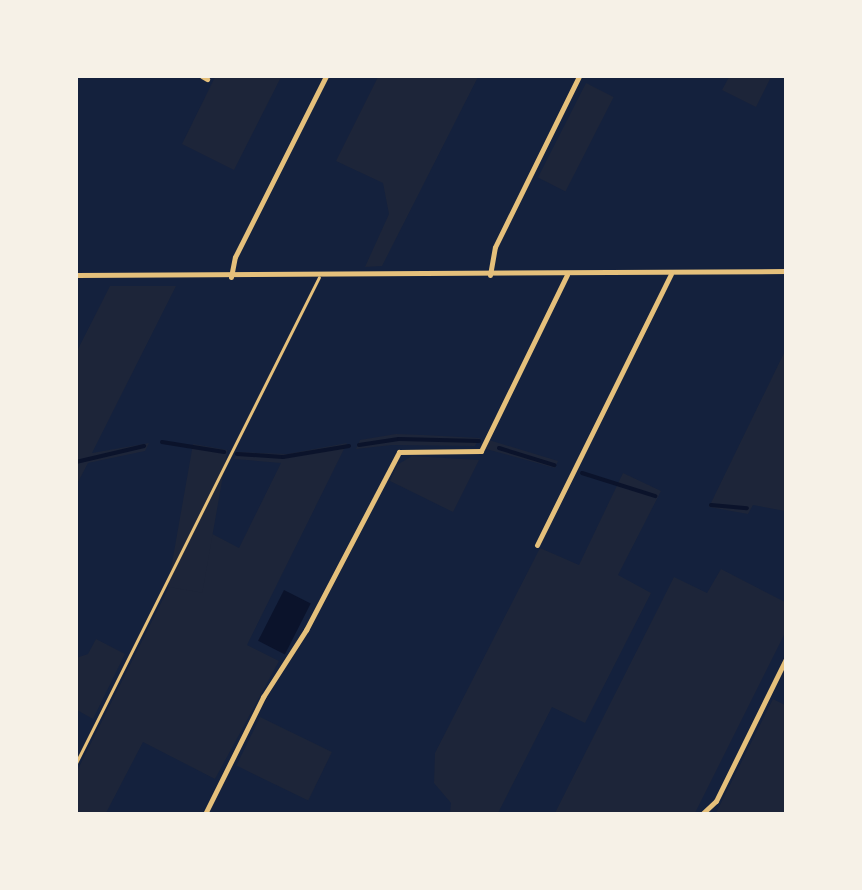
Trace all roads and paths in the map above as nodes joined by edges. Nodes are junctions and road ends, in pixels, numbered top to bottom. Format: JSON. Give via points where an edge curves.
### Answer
{"nodes":[{"id":1,"x":326,"y":76,"type":"edge"},
{"id":2,"x":579,"y":76,"type":"edge"},
{"id":3,"x":786,"y":271,"type":"edge"},
{"id":4,"x":671,"y":274,"type":"junction"},
{"id":5,"x":76,"y":275,"type":"edge"},
{"id":6,"x":490,"y":275,"type":"junction"},
{"id":7,"x":567,"y":275,"type":"junction"},
{"id":8,"x":231,"y":277,"type":"junction"},
{"id":9,"x":319,"y":277,"type":"junction"},
{"id":10,"x":537,"y":545,"type":"dead end"},
{"id":11,"x":786,"y":659,"type":"edge"},
{"id":12,"x":76,"y":763,"type":"edge"},
{"id":13,"x":205,"y":813,"type":"edge"},
{"id":14,"x":702,"y":813,"type":"edge"}],
"edges":[{"from":1,"to":8,"type":"street","via":[[235,257]]},
{"from":2,"to":6,"type":"street","via":[[495,247]]},
{"from":3,"to":4,"type":"street"},
{"from":4,"to":7,"type":"street"},
{"from":4,"to":10,"type":"street"},
{"from":5,"to":8,"type":"street"},
{"from":6,"to":7,"type":"street"},
{"from":6,"to":9,"type":"street"},
{"from":7,"to":13,"type":"street","via":[[481,451],[399,452],[306,630],[263,697]]},
{"from":8,"to":9,"type":"street"},
{"from":9,"to":12,"type":"lane"},
{"from":11,"to":14,"type":"street","via":[[716,801]]}]}
